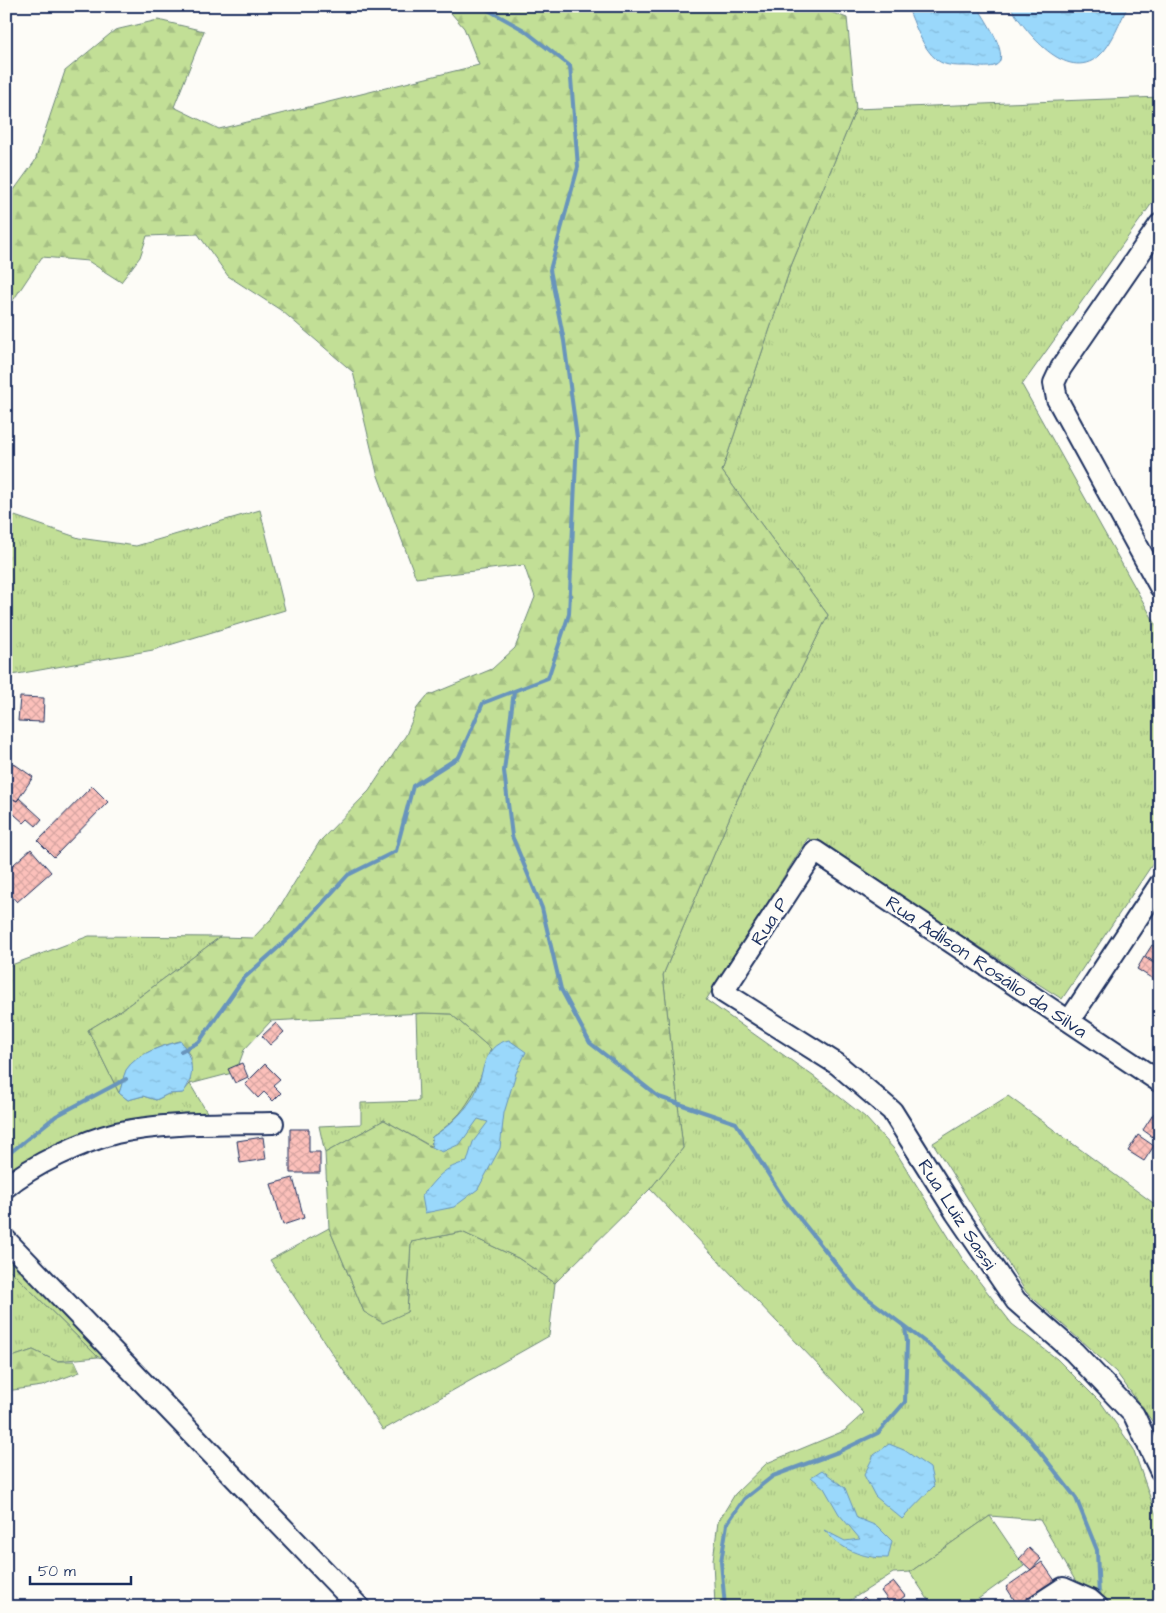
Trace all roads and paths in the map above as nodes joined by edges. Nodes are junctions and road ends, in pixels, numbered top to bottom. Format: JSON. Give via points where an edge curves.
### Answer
{"nodes":[{"id":1,"x":1160,"y":224,"type":"edge"},
{"id":2,"x":1160,"y":587,"type":"edge"},
{"id":3,"x":815,"y":851,"type":"joint"},
{"id":4,"x":1160,"y":884,"type":"edge"},
{"id":5,"x":723,"y":992,"type":"joint"},
{"id":6,"x":1069,"y":1021,"type":"junction"},
{"id":7,"x":1160,"y":1082,"type":"edge"},
{"id":8,"x":274,"y":1123,"type":"dead end"},
{"id":9,"x":6,"y":1187,"type":"edge"},
{"id":10,"x":6,"y":1240,"type":"edge"},
{"id":11,"x":1160,"y":1470,"type":"edge"},
{"id":12,"x":359,"y":1607,"type":"edge"},
{"id":13,"x":1034,"y":1607,"type":"edge"},
{"id":14,"x":1098,"y":1607,"type":"edge"}],
"edges":[{"from":1,"to":2,"type":"street","via":[[1054,383],[1057,399]]},
{"from":3,"to":5,"type":"street","name":"Rua P"},
{"from":3,"to":6,"type":"street","name":"Rua Adilson Rosálio da Silva"},
{"from":4,"to":6,"type":"street"},
{"from":5,"to":11,"type":"street","name":"Rua Luiz Sassi","via":[[837,1064],[892,1111],[1016,1301],[1074,1352],[1134,1415]]},
{"from":6,"to":7,"type":"street","name":"Rua Adilson Rosálio da Silva"},
{"from":8,"to":9,"type":"street","via":[[177,1126],[116,1133],[55,1157]]},
{"from":10,"to":12,"type":"street"},
{"from":13,"to":14,"type":"street","via":[[1063,1588]]}]}
